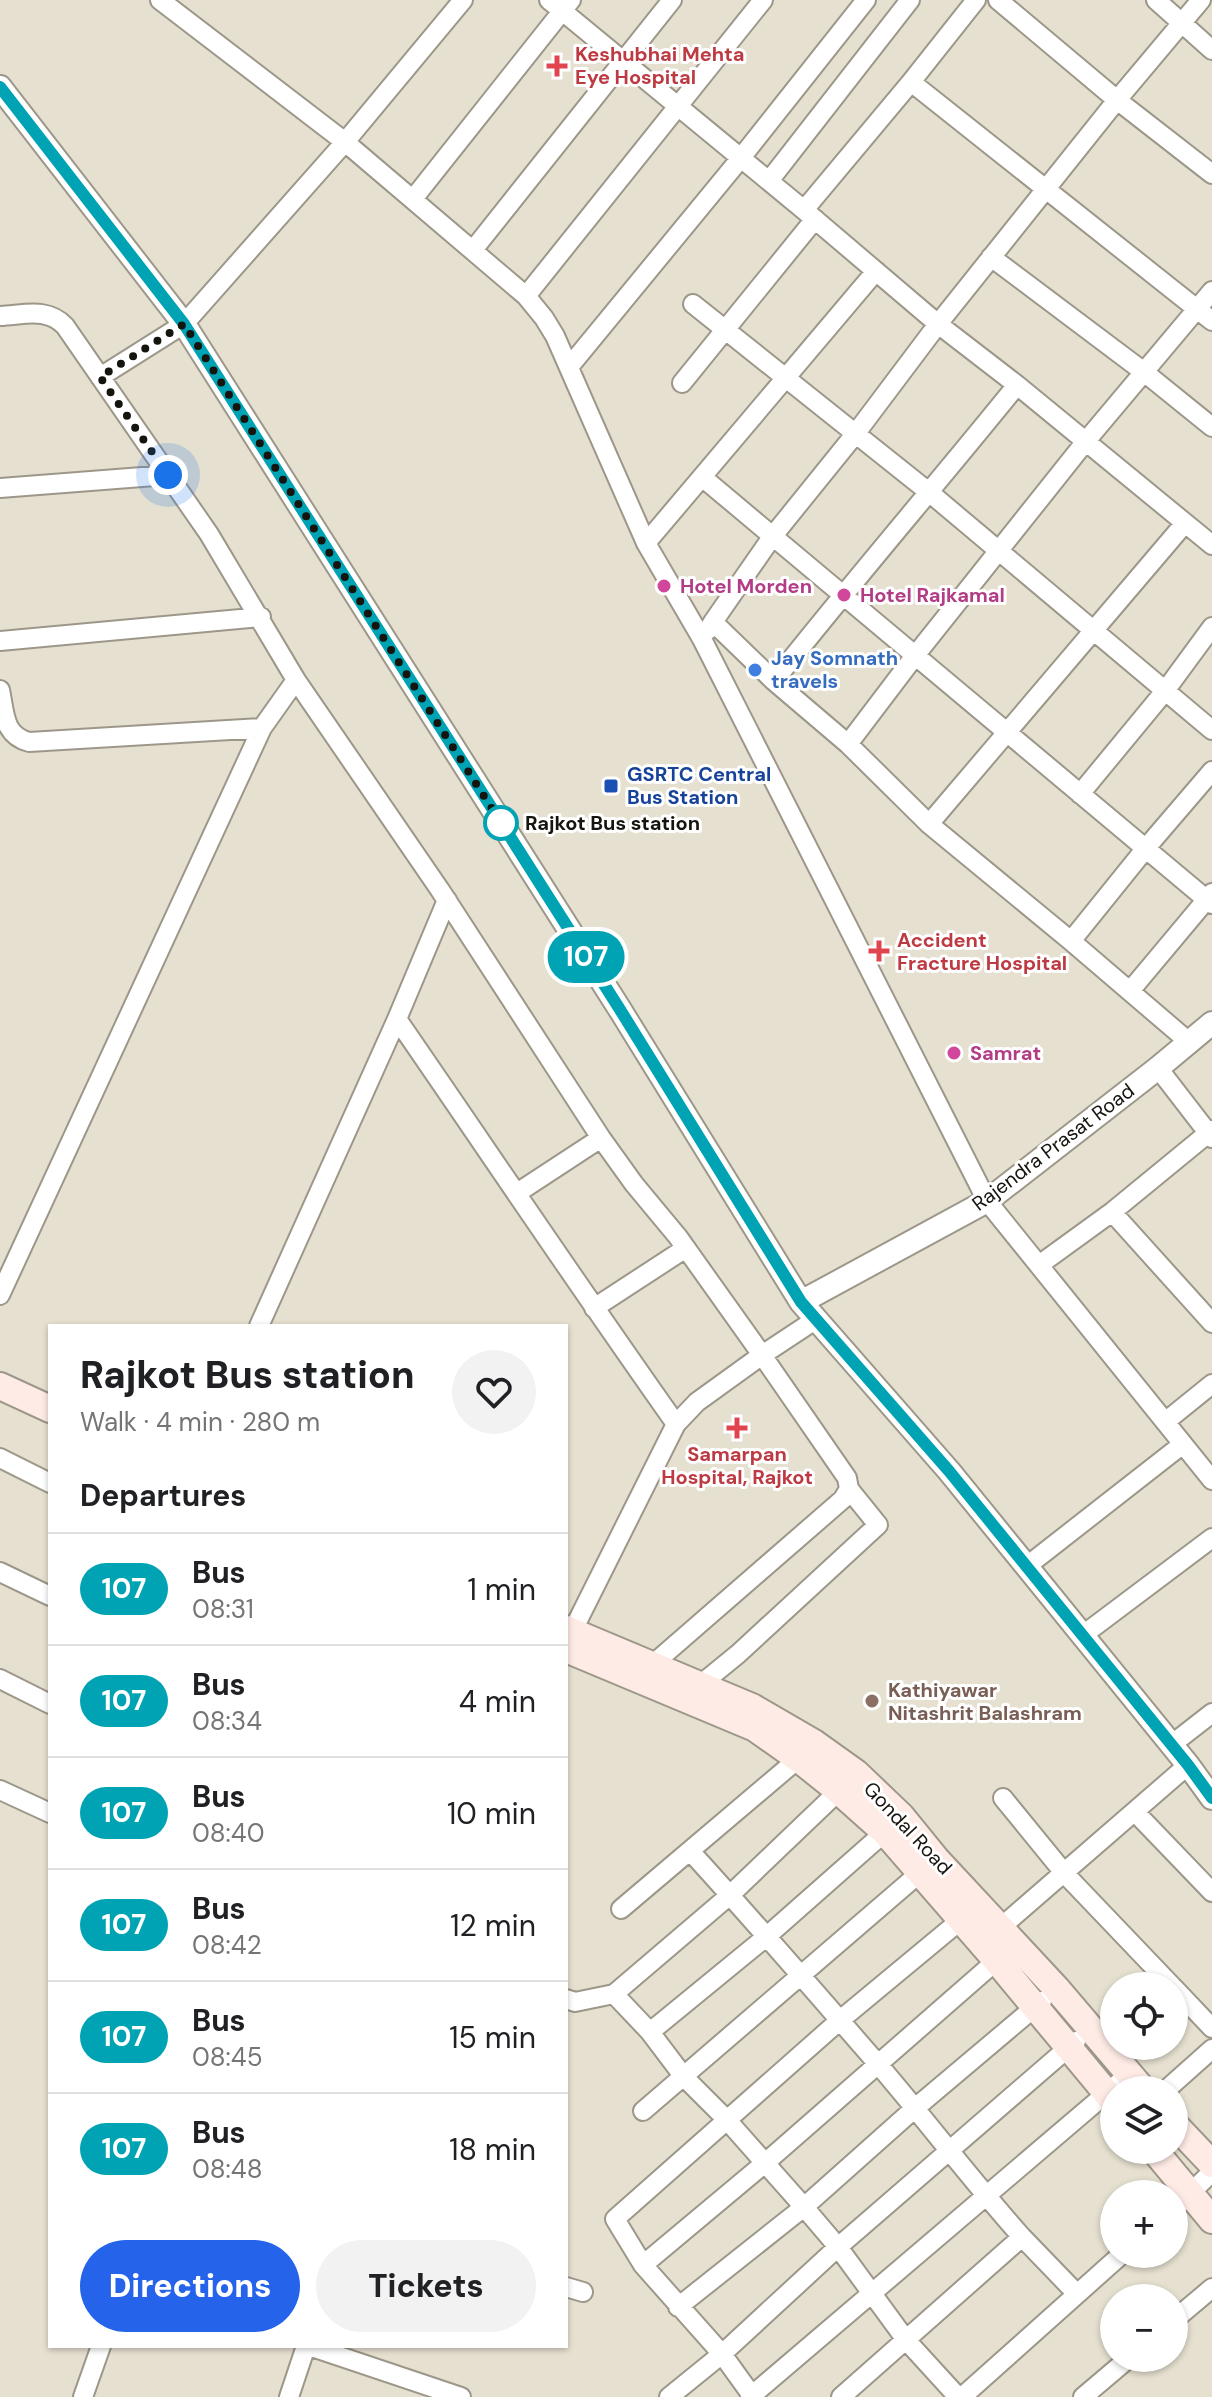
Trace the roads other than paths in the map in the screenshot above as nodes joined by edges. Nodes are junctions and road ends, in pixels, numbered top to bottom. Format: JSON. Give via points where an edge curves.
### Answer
{"nodes":[{"id":1,"x":160,"y":0,"type":"edge"},
{"id":2,"x":463,"y":0,"type":"edge"},
{"id":3,"x":672,"y":0,"type":"edge"},
{"id":4,"x":763,"y":0,"type":"edge"},
{"id":5,"x":866,"y":0,"type":"edge"},
{"id":6,"x":910,"y":0,"type":"edge"},
{"id":7,"x":976,"y":0,"type":"edge"},
{"id":8,"x":998,"y":0,"type":"edge"},
{"id":9,"x":1156,"y":0,"type":"edge"},
{"id":10,"x":1201,"y":0,"type":"edge"},
{"id":11,"x":561,"y":4,"type":"edge"},
{"id":12,"x":1181,"y":23,"type":"junction"},
{"id":13,"x":1212,"y":50,"type":"edge"},
{"id":14,"x":622,"y":62,"type":"junction"},
{"id":15,"x":911,"y":82,"type":"junction"},
{"id":16,"x":0,"y":87,"type":"edge"},
{"id":17,"x":1117,"y":100,"type":"junction"},
{"id":18,"x":677,"y":105,"type":"junction"},
{"id":19,"x":345,"y":142,"type":"junction"},
{"id":20,"x":740,"y":159,"type":"junction"},
{"id":21,"x":1212,"y":174,"type":"edge"},
{"id":22,"x":769,"y":181,"type":"junction"},
{"id":23,"x":1046,"y":188,"type":"junction"},
{"id":24,"x":413,"y":199,"type":"junction"},
{"id":25,"x":809,"y":214,"type":"junction"},
{"id":26,"x":473,"y":250,"type":"junction"},
{"id":27,"x":991,"y":257,"type":"junction"},
{"id":28,"x":876,"y":271,"type":"junction"},
{"id":29,"x":1212,"y":291,"type":"edge"},
{"id":30,"x":526,"y":296,"type":"junction"},
{"id":31,"x":693,"y":304,"type":"dead end"},
{"id":32,"x":1205,"y":315,"type":"edge"},
{"id":33,"x":0,"y":316,"type":"edge"},
{"id":34,"x":184,"y":324,"type":"junction"},
{"id":35,"x":938,"y":324,"type":"junction"},
{"id":36,"x":725,"y":330,"type":"junction"},
{"id":37,"x":569,"y":367,"type":"junction"},
{"id":38,"x":1144,"y":372,"type":"junction"},
{"id":39,"x":100,"y":377,"type":"junction"},
{"id":40,"x":784,"y":379,"type":"junction"},
{"id":41,"x":682,"y":383,"type":"dead end"},
{"id":42,"x":1017,"y":385,"type":"junction"},
{"id":43,"x":1212,"y":427,"type":"edge"},
{"id":44,"x":856,"y":433,"type":"junction"},
{"id":45,"x":1086,"y":441,"type":"junction"},
{"id":46,"x":168,"y":475,"type":"junction"},
{"id":47,"x":702,"y":477,"type":"junction"},
{"id":48,"x":0,"y":488,"type":"edge"},
{"id":49,"x":930,"y":493,"type":"junction"},
{"id":50,"x":1185,"y":523,"type":"junction"},
{"id":51,"x":772,"y":537,"type":"junction"},
{"id":52,"x":646,"y":543,"type":"junction"},
{"id":53,"x":1212,"y":545,"type":"edge"},
{"id":54,"x":1000,"y":551,"type":"junction"},
{"id":55,"x":843,"y":594,"type":"junction"},
{"id":56,"x":261,"y":617,"type":"junction"},
{"id":57,"x":713,"y":622,"type":"junction"},
{"id":58,"x":1212,"y":627,"type":"edge"},
{"id":59,"x":1094,"y":630,"type":"junction"},
{"id":60,"x":702,"y":639,"type":"junction"},
{"id":61,"x":0,"y":641,"type":"edge"},
{"id":62,"x":914,"y":657,"type":"junction"},
{"id":63,"x":296,"y":680,"type":"junction"},
{"id":64,"x":774,"y":681,"type":"junction"},
{"id":65,"x":0,"y":690,"type":"edge"},
{"id":66,"x":1165,"y":691,"type":"junction"},
{"id":67,"x":262,"y":728,"type":"junction"},
{"id":68,"x":1212,"y":730,"type":"edge"},
{"id":69,"x":1007,"y":733,"type":"junction"},
{"id":70,"x":848,"y":744,"type":"junction"},
{"id":71,"x":1212,"y":771,"type":"edge"},
{"id":72,"x":1080,"y":794,"type":"junction"},
{"id":73,"x":929,"y":824,"type":"junction"},
{"id":74,"x":1146,"y":848,"type":"junction"},
{"id":75,"x":1210,"y":898,"type":"edge"},
{"id":76,"x":447,"y":900,"type":"junction"},
{"id":77,"x":1071,"y":941,"type":"junction"},
{"id":78,"x":1130,"y":991,"type":"junction"},
{"id":79,"x":397,"y":1019,"type":"junction"},
{"id":80,"x":1212,"y":1023,"type":"edge"},
{"id":81,"x":1189,"y":1042,"type":"junction"},
{"id":82,"x":1158,"y":1068,"type":"junction"},
{"id":83,"x":1211,"y":1134,"type":"edge"},
{"id":84,"x":601,"y":1138,"type":"junction"},
{"id":85,"x":517,"y":1193,"type":"junction"},
{"id":86,"x":987,"y":1201,"type":"junction"},
{"id":87,"x":1112,"y":1212,"type":"junction"},
{"id":88,"x":686,"y":1248,"type":"junction"},
{"id":89,"x":1039,"y":1265,"type":"junction"},
{"id":90,"x":0,"y":1295,"type":"edge"},
{"id":91,"x":594,"y":1308,"type":"junction"},
{"id":92,"x":808,"y":1311,"type":"junction"},
{"id":93,"x":1212,"y":1323,"type":"edge"},
{"id":94,"x":260,"y":1324,"type":"edge"},
{"id":95,"x":762,"y":1355,"type":"junction"},
{"id":96,"x":0,"y":1367,"type":"edge"},
{"id":97,"x":1212,"y":1384,"type":"edge"},
{"id":98,"x":0,"y":1386,"type":"edge"},
{"id":99,"x":48,"y":1388,"type":"edge"},
{"id":100,"x":48,"y":1408,"type":"edge"},
{"id":101,"x":1165,"y":1422,"type":"junction"},
{"id":102,"x":676,"y":1424,"type":"junction"},
{"id":103,"x":1183,"y":1444,"type":"junction"},
{"id":104,"x":2,"y":1464,"type":"edge"},
{"id":105,"x":1212,"y":1480,"type":"edge"},
{"id":106,"x":48,"y":1482,"type":"edge"},
{"id":107,"x":849,"y":1489,"type":"junction"},
{"id":108,"x":1212,"y":1538,"type":"edge"},
{"id":109,"x":1027,"y":1566,"type":"junction"},
{"id":110,"x":0,"y":1572,"type":"edge"},
{"id":111,"x":48,"y":1595,"type":"edge"},
{"id":112,"x":1083,"y":1635,"type":"junction"},
{"id":113,"x":568,"y":1641,"type":"edge"},
{"id":114,"x":568,"y":1643,"type":"edge"},
{"id":115,"x":568,"y":1643,"type":"edge"},
{"id":116,"x":652,"y":1665,"type":"junction"},
{"id":117,"x":0,"y":1679,"type":"edge"},
{"id":118,"x":700,"y":1685,"type":"junction"},
{"id":119,"x":48,"y":1703,"type":"edge"},
{"id":120,"x":1212,"y":1713,"type":"edge"},
{"id":121,"x":1171,"y":1745,"type":"junction"},
{"id":122,"x":807,"y":1751,"type":"junction"},
{"id":123,"x":1188,"y":1765,"type":"junction"},
{"id":124,"x":848,"y":1782,"type":"junction"},
{"id":125,"x":0,"y":1790,"type":"edge"},
{"id":126,"x":1003,"y":1798,"type":"dead end"},
{"id":127,"x":1212,"y":1798,"type":"edge"},
{"id":128,"x":48,"y":1812,"type":"edge"},
{"id":129,"x":1135,"y":1812,"type":"junction"},
{"id":130,"x":893,"y":1824,"type":"junction"},
{"id":131,"x":690,"y":1851,"type":"junction"},
{"id":132,"x":928,"y":1866,"type":"junction"},
{"id":133,"x":1065,"y":1874,"type":"junction"},
{"id":134,"x":1212,"y":1892,"type":"edge"},
{"id":135,"x":730,"y":1895,"type":"junction"},
{"id":136,"x":621,"y":1909,"type":"dead end"},
{"id":137,"x":970,"y":1911,"type":"junction"},
{"id":138,"x":766,"y":1937,"type":"junction"},
{"id":139,"x":1004,"y":1944,"type":"junction"},
{"id":140,"x":1159,"y":1972,"type":"edge"},
{"id":141,"x":800,"y":1977,"type":"junction"},
{"id":142,"x":1056,"y":1988,"type":"junction"},
{"id":143,"x":614,"y":1994,"type":"junction"},
{"id":144,"x":568,"y":2000,"type":"edge"},
{"id":145,"x":1188,"y":2003,"type":"edge"},
{"id":146,"x":1035,"y":2007,"type":"junction"},
{"id":147,"x":839,"y":2021,"type":"junction"},
{"id":148,"x":1089,"y":2028,"type":"junction"},
{"id":149,"x":1212,"y":2028,"type":"edge"},
{"id":150,"x":650,"y":2032,"type":"junction"},
{"id":151,"x":1069,"y":2048,"type":"junction"},
{"id":152,"x":1212,"y":2049,"type":"edge"},
{"id":153,"x":877,"y":2064,"type":"junction"},
{"id":154,"x":1131,"y":2076,"type":"edge"},
{"id":155,"x":1182,"y":2076,"type":"edge"},
{"id":156,"x":684,"y":2077,"type":"junction"},
{"id":157,"x":1100,"y":2085,"type":"edge"},
{"id":158,"x":1100,"y":2106,"type":"edge"},
{"id":159,"x":914,"y":2109,"type":"junction"},
{"id":160,"x":643,"y":2111,"type":"dead end"},
{"id":161,"x":727,"y":2120,"type":"junction"},
{"id":162,"x":1188,"y":2139,"type":"edge"},
{"id":163,"x":950,"y":2150,"type":"junction"},
{"id":164,"x":765,"y":2163,"type":"junction"},
{"id":165,"x":1212,"y":2164,"type":"edge"},
{"id":166,"x":1212,"y":2172,"type":"edge"},
{"id":167,"x":985,"y":2195,"type":"junction"},
{"id":168,"x":1188,"y":2197,"type":"edge"},
{"id":169,"x":1188,"y":2205,"type":"edge"},
{"id":170,"x":804,"y":2207,"type":"junction"},
{"id":171,"x":1212,"y":2220,"type":"edge"},
{"id":172,"x":1022,"y":2237,"type":"junction"},
{"id":173,"x":838,"y":2247,"type":"junction"},
{"id":174,"x":643,"y":2265,"type":"junction"},
{"id":175,"x":1106,"y":2268,"type":"edge"},
{"id":176,"x":1212,"y":2288,"type":"edge"},
{"id":177,"x":871,"y":2292,"type":"junction"},
{"id":178,"x":1077,"y":2294,"type":"junction"},
{"id":179,"x":678,"y":2307,"type":"junction"},
{"id":180,"x":1188,"y":2308,"type":"edge"},
{"id":181,"x":906,"y":2340,"type":"junction"},
{"id":182,"x":100,"y":2348,"type":"edge"},
{"id":183,"x":307,"y":2348,"type":"edge"},
{"id":184,"x":314,"y":2348,"type":"edge"},
{"id":185,"x":722,"y":2354,"type":"junction"},
{"id":186,"x":1112,"y":2372,"type":"edge"},
{"id":187,"x":83,"y":2397,"type":"edge"},
{"id":188,"x":289,"y":2397,"type":"edge"},
{"id":189,"x":461,"y":2397,"type":"edge"},
{"id":190,"x":669,"y":2397,"type":"edge"},
{"id":191,"x":752,"y":2397,"type":"edge"},
{"id":192,"x":841,"y":2397,"type":"edge"},
{"id":193,"x":960,"y":2397,"type":"edge"},
{"id":194,"x":1083,"y":2397,"type":"edge"}],
"edges":[{"from":1,"to":19,"type":"street"},
{"from":2,"to":19,"type":"street"},
{"from":3,"to":14,"type":"street"},
{"from":4,"to":18,"type":"street"},
{"from":5,"to":20,"type":"street"},
{"from":6,"to":22,"type":"street"},
{"from":7,"to":15,"type":"street"},
{"from":8,"to":17,"type":"street"},
{"from":9,"to":12,"type":"street"},
{"from":10,"to":12,"type":"street"},
{"from":11,"to":14,"type":"street"},
{"from":11,"to":24,"type":"street"},
{"from":12,"to":13,"type":"street"},
{"from":12,"to":17,"type":"street"},
{"from":14,"to":18,"type":"street"},
{"from":14,"to":26,"type":"street"},
{"from":15,"to":23,"type":"street"},
{"from":15,"to":25,"type":"street"},
{"from":16,"to":34,"type":"street"},
{"from":17,"to":21,"type":"street"},
{"from":17,"to":23,"type":"street"},
{"from":18,"to":20,"type":"street"},
{"from":18,"to":30,"type":"street"},
{"from":19,"to":24,"type":"street"},
{"from":19,"to":34,"type":"street"},
{"from":20,"to":22,"type":"street"},
{"from":20,"to":37,"type":"street"},
{"from":22,"to":25,"type":"street"},
{"from":23,"to":27,"type":"street"},
{"from":23,"to":32,"type":"street"},
{"from":24,"to":26,"type":"street"},
{"from":25,"to":28,"type":"street"},
{"from":25,"to":36,"type":"street"},
{"from":26,"to":30,"type":"street"},
{"from":27,"to":35,"type":"street"},
{"from":27,"to":38,"type":"street"},
{"from":28,"to":35,"type":"street"},
{"from":28,"to":40,"type":"street"},
{"from":29,"to":32,"type":"street"},
{"from":30,"to":37,"type":"street"},
{"from":31,"to":36,"type":"street"},
{"from":32,"to":38,"type":"street"},
{"from":33,"to":39,"type":"street","via":[[56,317]]},
{"from":34,"to":39,"type":"street"},
{"from":34,"to":92,"type":"street"},
{"from":35,"to":42,"type":"street"},
{"from":35,"to":44,"type":"street"},
{"from":36,"to":40,"type":"street"},
{"from":36,"to":41,"type":"street"},
{"from":37,"to":52,"type":"street"},
{"from":38,"to":43,"type":"street"},
{"from":38,"to":45,"type":"street"},
{"from":39,"to":46,"type":"street"},
{"from":40,"to":44,"type":"street"},
{"from":40,"to":47,"type":"street"},
{"from":42,"to":45,"type":"street"},
{"from":42,"to":49,"type":"street"},
{"from":44,"to":49,"type":"street"},
{"from":44,"to":51,"type":"street"},
{"from":45,"to":50,"type":"street"},
{"from":45,"to":54,"type":"street"},
{"from":46,"to":48,"type":"street"},
{"from":46,"to":56,"type":"street"},
{"from":47,"to":51,"type":"street"},
{"from":47,"to":52,"type":"street"},
{"from":49,"to":54,"type":"street"},
{"from":49,"to":55,"type":"street"},
{"from":50,"to":53,"type":"street"},
{"from":50,"to":59,"type":"street"},
{"from":51,"to":55,"type":"street"},
{"from":51,"to":57,"type":"street"},
{"from":52,"to":60,"type":"street"},
{"from":54,"to":59,"type":"street"},
{"from":54,"to":62,"type":"street"},
{"from":55,"to":62,"type":"street"},
{"from":55,"to":64,"type":"street"},
{"from":56,"to":61,"type":"street"},
{"from":56,"to":63,"type":"street"},
{"from":57,"to":60,"type":"street"},
{"from":57,"to":64,"type":"street"},
{"from":58,"to":66,"type":"street"},
{"from":59,"to":66,"type":"street"},
{"from":59,"to":69,"type":"street"},
{"from":60,"to":86,"type":"street"},
{"from":62,"to":69,"type":"street"},
{"from":62,"to":70,"type":"street"},
{"from":63,"to":67,"type":"street"},
{"from":63,"to":76,"type":"street"},
{"from":64,"to":70,"type":"street"},
{"from":65,"to":67,"type":"street","via":[[9,731],[29,742]]},
{"from":66,"to":68,"type":"street"},
{"from":66,"to":72,"type":"street"},
{"from":67,"to":90,"type":"street"},
{"from":69,"to":72,"type":"street"},
{"from":69,"to":73,"type":"street"},
{"from":70,"to":73,"type":"street"},
{"from":71,"to":74,"type":"street"},
{"from":72,"to":74,"type":"street"},
{"from":73,"to":77,"type":"street"},
{"from":74,"to":75,"type":"street"},
{"from":74,"to":77,"type":"street"},
{"from":75,"to":78,"type":"street"},
{"from":76,"to":79,"type":"street"},
{"from":76,"to":84,"type":"street"},
{"from":77,"to":78,"type":"street"},
{"from":78,"to":81,"type":"street"},
{"from":79,"to":85,"type":"street"},
{"from":79,"to":94,"type":"street"},
{"from":80,"to":81,"type":"street","name":"Rajendra Prasat Road"},
{"from":81,"to":82,"type":"street","name":"Rajendra Prasat Road"},
{"from":82,"to":83,"type":"street"},
{"from":82,"to":86,"type":"street","name":"Rajendra Prasat Road"},
{"from":83,"to":87,"type":"street"},
{"from":84,"to":85,"type":"street"},
{"from":84,"to":88,"type":"street"},
{"from":85,"to":91,"type":"street"},
{"from":86,"to":89,"type":"street"},
{"from":86,"to":92,"type":"street","name":"Rajendra Prasat Road"},
{"from":87,"to":89,"type":"street"},
{"from":87,"to":93,"type":"street"},
{"from":88,"to":91,"type":"street"},
{"from":88,"to":95,"type":"street"},
{"from":89,"to":101,"type":"street"},
{"from":91,"to":102,"type":"street"},
{"from":92,"to":95,"type":"street"},
{"from":92,"to":109,"type":"street"},
{"from":95,"to":102,"type":"street","via":[[697,1402]]},
{"from":95,"to":107,"type":"street","via":[[847,1478]]},
{"from":96,"to":99,"type":"main road"},
{"from":97,"to":101,"type":"street"},
{"from":98,"to":100,"type":"main road"},
{"from":101,"to":103,"type":"street"},
{"from":102,"to":113,"type":"street"},
{"from":103,"to":105,"type":"street"},
{"from":103,"to":109,"type":"street"},
{"from":104,"to":106,"type":"street"},
{"from":107,"to":116,"type":"street"},
{"from":107,"to":118,"type":"street","via":[[878,1525]]},
{"from":108,"to":112,"type":"street"},
{"from":109,"to":112,"type":"street"},
{"from":110,"to":111,"type":"street"},
{"from":112,"to":121,"type":"street"},
{"from":114,"to":116,"type":"main road","name":"Gondal Road"},
{"from":115,"to":122,"type":"main road","name":"Gondal Road"},
{"from":116,"to":118,"type":"main road","name":"Gondal Road"},
{"from":117,"to":119,"type":"street"},
{"from":118,"to":122,"type":"main road","name":"Gondal Road","via":[[752,1707]]},
{"from":120,"to":121,"type":"street"},
{"from":121,"to":123,"type":"street"},
{"from":122,"to":124,"type":"main road","name":"Gondal Road"},
{"from":122,"to":131,"type":"street"},
{"from":123,"to":127,"type":"street"},
{"from":123,"to":129,"type":"street"},
{"from":124,"to":130,"type":"main road","name":"Gondal Road"},
{"from":124,"to":135,"type":"street"},
{"from":125,"to":128,"type":"street"},
{"from":126,"to":133,"type":"street"},
{"from":129,"to":133,"type":"street"},
{"from":129,"to":134,"type":"street"},
{"from":130,"to":132,"type":"main road","name":"Gondal Road"},
{"from":130,"to":138,"type":"street"},
{"from":131,"to":135,"type":"street"},
{"from":131,"to":136,"type":"street"},
{"from":132,"to":137,"type":"main road","name":"Gondal Road"},
{"from":132,"to":141,"type":"street"},
{"from":133,"to":139,"type":"street"},
{"from":133,"to":140,"type":"street"},
{"from":135,"to":138,"type":"street"},
{"from":135,"to":143,"type":"street"},
{"from":137,"to":139,"type":"main road","name":"Gondal Road"},
{"from":137,"to":147,"type":"street"},
{"from":138,"to":141,"type":"street"},
{"from":138,"to":150,"type":"street"},
{"from":139,"to":142,"type":"main road","name":"Gondal Road"},
{"from":139,"to":146,"type":"main road","name":"Gondal Road"},
{"from":139,"to":153,"type":"street"},
{"from":141,"to":147,"type":"street"},
{"from":141,"to":156,"type":"street"},
{"from":142,"to":146,"type":"street"},
{"from":142,"to":148,"type":"main road","name":"Gondal Road"},
{"from":143,"to":144,"type":"street"},
{"from":143,"to":150,"type":"street"},
{"from":145,"to":149,"type":"street"},
{"from":146,"to":151,"type":"main road","name":"Gondal Road"},
{"from":146,"to":159,"type":"street"},
{"from":147,"to":153,"type":"street"},
{"from":147,"to":161,"type":"street"},
{"from":148,"to":151,"type":"street"},
{"from":148,"to":154,"type":"main road","name":"Gondal Road"},
{"from":150,"to":156,"type":"street"},
{"from":151,"to":157,"type":"main road","name":"Gondal Road"},
{"from":151,"to":163,"type":"street"},
{"from":152,"to":155,"type":"street"},
{"from":153,"to":159,"type":"street"},
{"from":153,"to":164,"type":"street"},
{"from":156,"to":160,"type":"street"},
{"from":156,"to":161,"type":"street"},
{"from":158,"to":167,"type":"street"},
{"from":159,"to":163,"type":"street"},
{"from":159,"to":170,"type":"street"},
{"from":161,"to":164,"type":"street"},
{"from":161,"to":174,"type":"street","via":[[615,2219]]},
{"from":162,"to":165,"type":"main road"},
{"from":163,"to":167,"type":"street"},
{"from":163,"to":173,"type":"street"},
{"from":164,"to":170,"type":"street"},
{"from":164,"to":174,"type":"street"},
{"from":166,"to":168,"type":"street"},
{"from":167,"to":172,"type":"street"},
{"from":167,"to":177,"type":"street"},
{"from":169,"to":171,"type":"main road"},
{"from":170,"to":173,"type":"street"},
{"from":170,"to":179,"type":"street"},
{"from":172,"to":178,"type":"street"},
{"from":172,"to":181,"type":"street"},
{"from":173,"to":177,"type":"street"},
{"from":173,"to":185,"type":"street"},
{"from":174,"to":179,"type":"street"},
{"from":175,"to":178,"type":"street"},
{"from":176,"to":180,"type":"street"},
{"from":177,"to":181,"type":"street"},
{"from":177,"to":191,"type":"street"},
{"from":178,"to":193,"type":"street"},
{"from":179,"to":185,"type":"street"},
{"from":181,"to":192,"type":"street"},
{"from":181,"to":193,"type":"street"},
{"from":182,"to":187,"type":"street"},
{"from":183,"to":188,"type":"street"},
{"from":184,"to":189,"type":"street"},
{"from":185,"to":190,"type":"street"},
{"from":185,"to":191,"type":"street"},
{"from":186,"to":194,"type":"street"}]}
